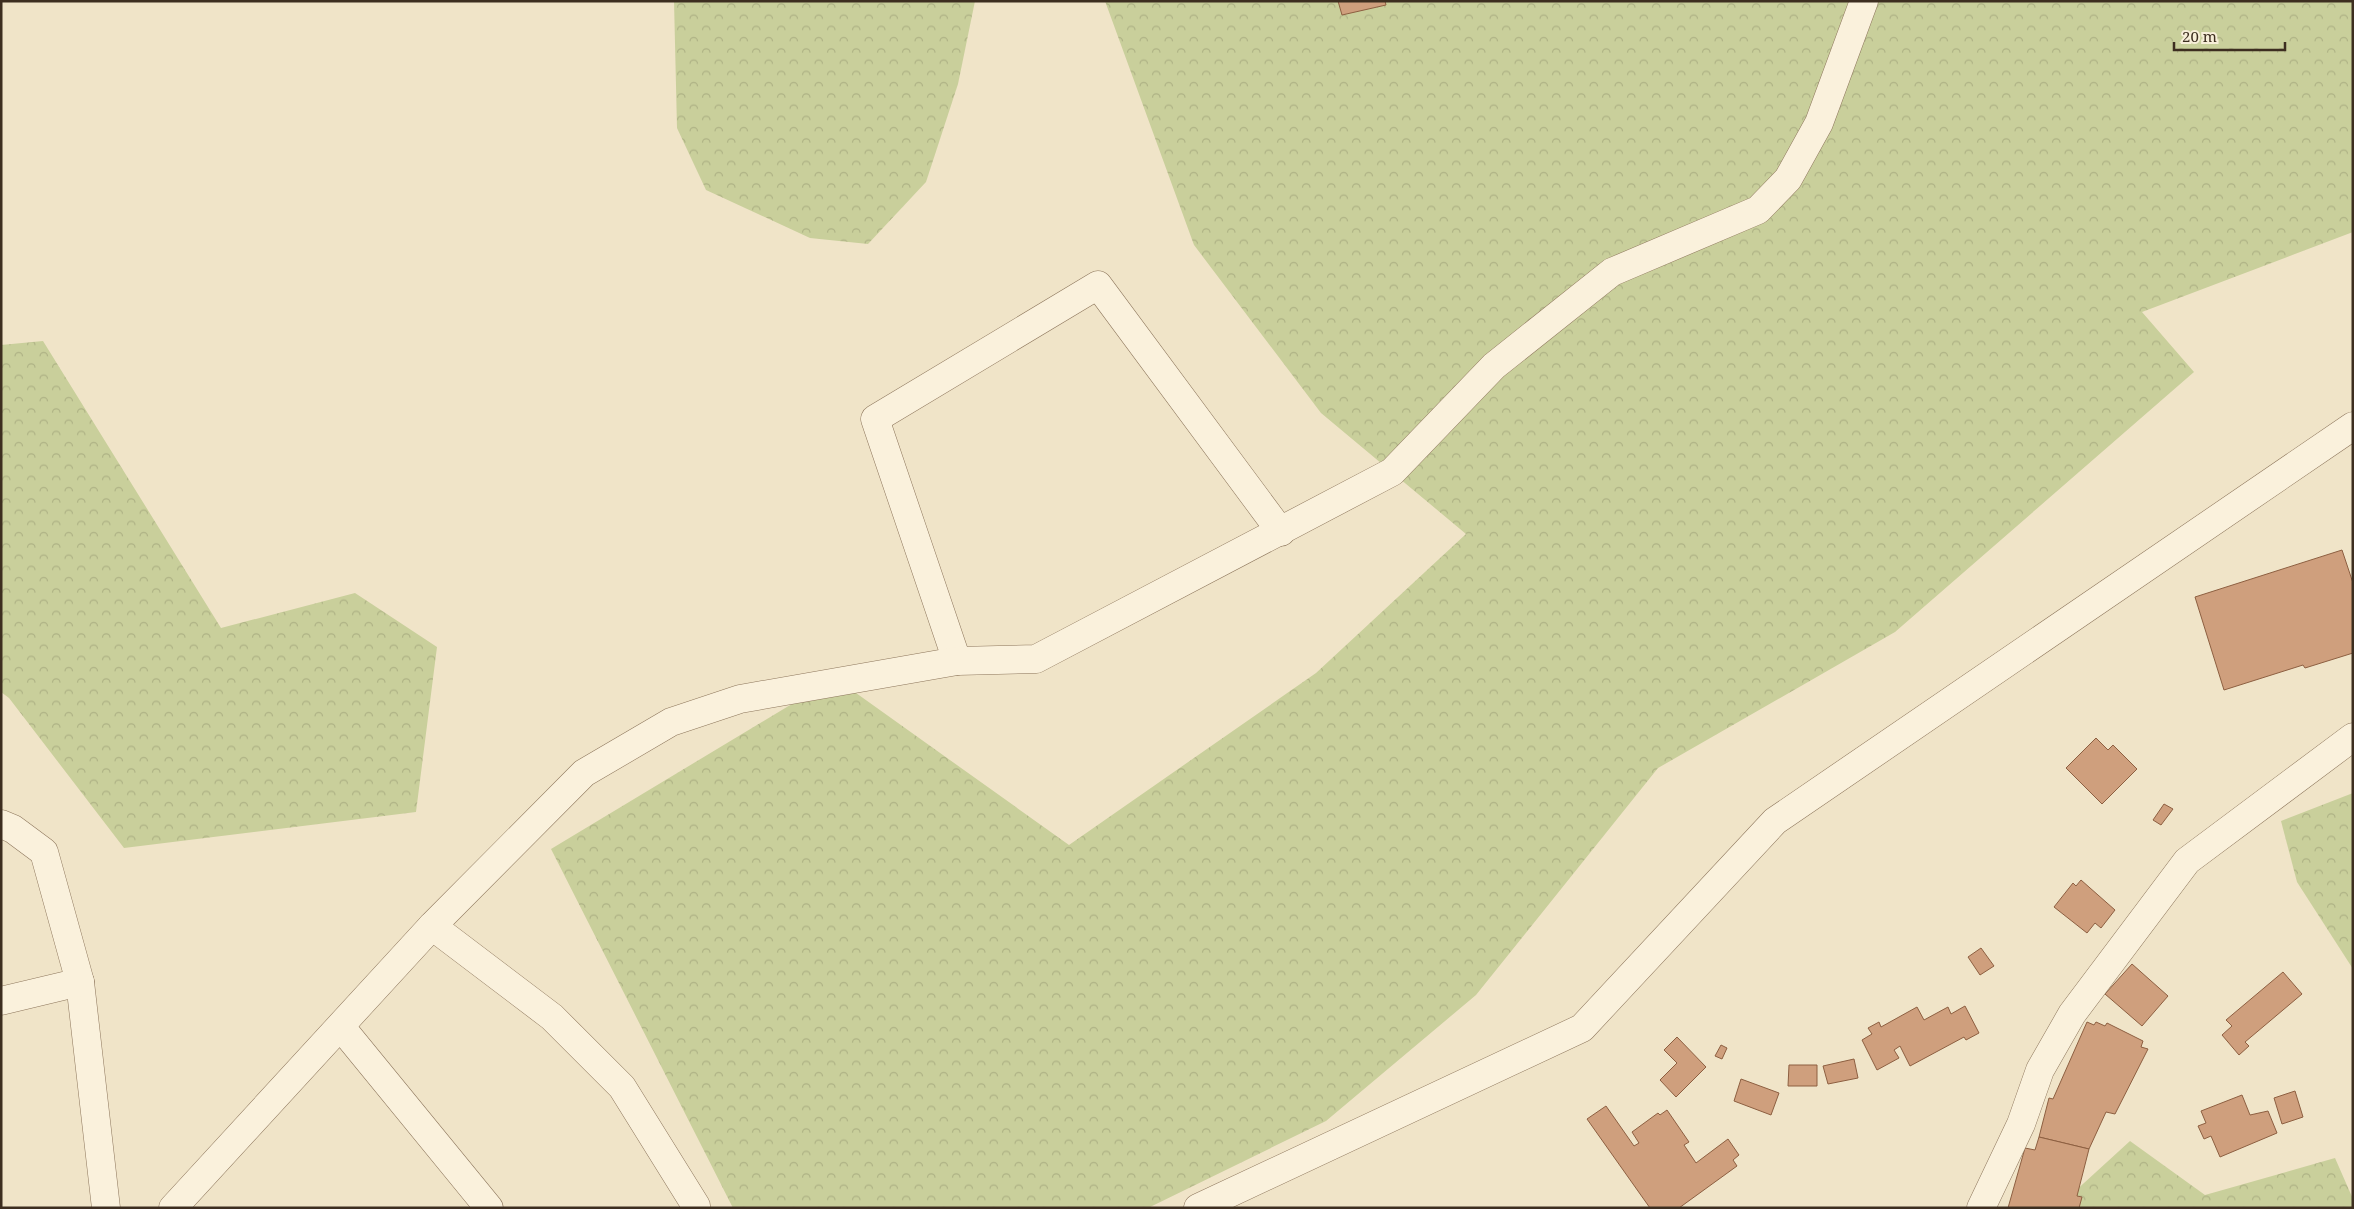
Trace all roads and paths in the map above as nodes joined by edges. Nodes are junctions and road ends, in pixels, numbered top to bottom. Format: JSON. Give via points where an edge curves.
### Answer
{"nodes":[{"id":1,"x":1864,"y":1,"type":"edge"},
{"id":2,"x":2353,"y":426,"type":"edge"},
{"id":3,"x":1281,"y":532,"type":"junction"},
{"id":4,"x":957,"y":661,"type":"junction"},
{"id":5,"x":2353,"y":737,"type":"edge"},
{"id":6,"x":5,"y":828,"type":"edge"},
{"id":7,"x":432,"y":926,"type":"junction"},
{"id":8,"x":80,"y":982,"type":"junction"},
{"id":9,"x":1,"y":1001,"type":"edge"},
{"id":10,"x":341,"y":1027,"type":"junction"},
{"id":11,"x":106,"y":1208,"type":"edge"},
{"id":12,"x":173,"y":1208,"type":"edge"},
{"id":13,"x":490,"y":1208,"type":"edge"},
{"id":14,"x":695,"y":1208,"type":"edge"},
{"id":15,"x":1198,"y":1208,"type":"edge"},
{"id":16,"x":1981,"y":1208,"type":"edge"}],
"edges":[{"from":1,"to":3,"type":"street","via":[[1819,123],[1788,179],[1758,210],[1612,272],[1494,366],[1392,472]]},
{"from":2,"to":15,"type":"street","via":[[1775,822],[1582,1028]]},
{"from":3,"to":4,"type":"street","via":[[1036,659]]},
{"from":3,"to":4,"type":"street","via":[[1098,284],[876,419]]},
{"from":4,"to":7,"type":"street","via":[[740,700],[671,722],[584,772]]},
{"from":5,"to":16,"type":"street","via":[[2187,861],[2072,1014],[2040,1070],[2021,1124]]},
{"from":6,"to":8,"type":"street","via":[[44,852]]},
{"from":7,"to":10,"type":"street"},
{"from":7,"to":14,"type":"street","via":[[552,1017],[622,1086]]},
{"from":8,"to":9,"type":"street"},
{"from":8,"to":11,"type":"street"},
{"from":10,"to":12,"type":"street"},
{"from":10,"to":13,"type":"street"}]}
